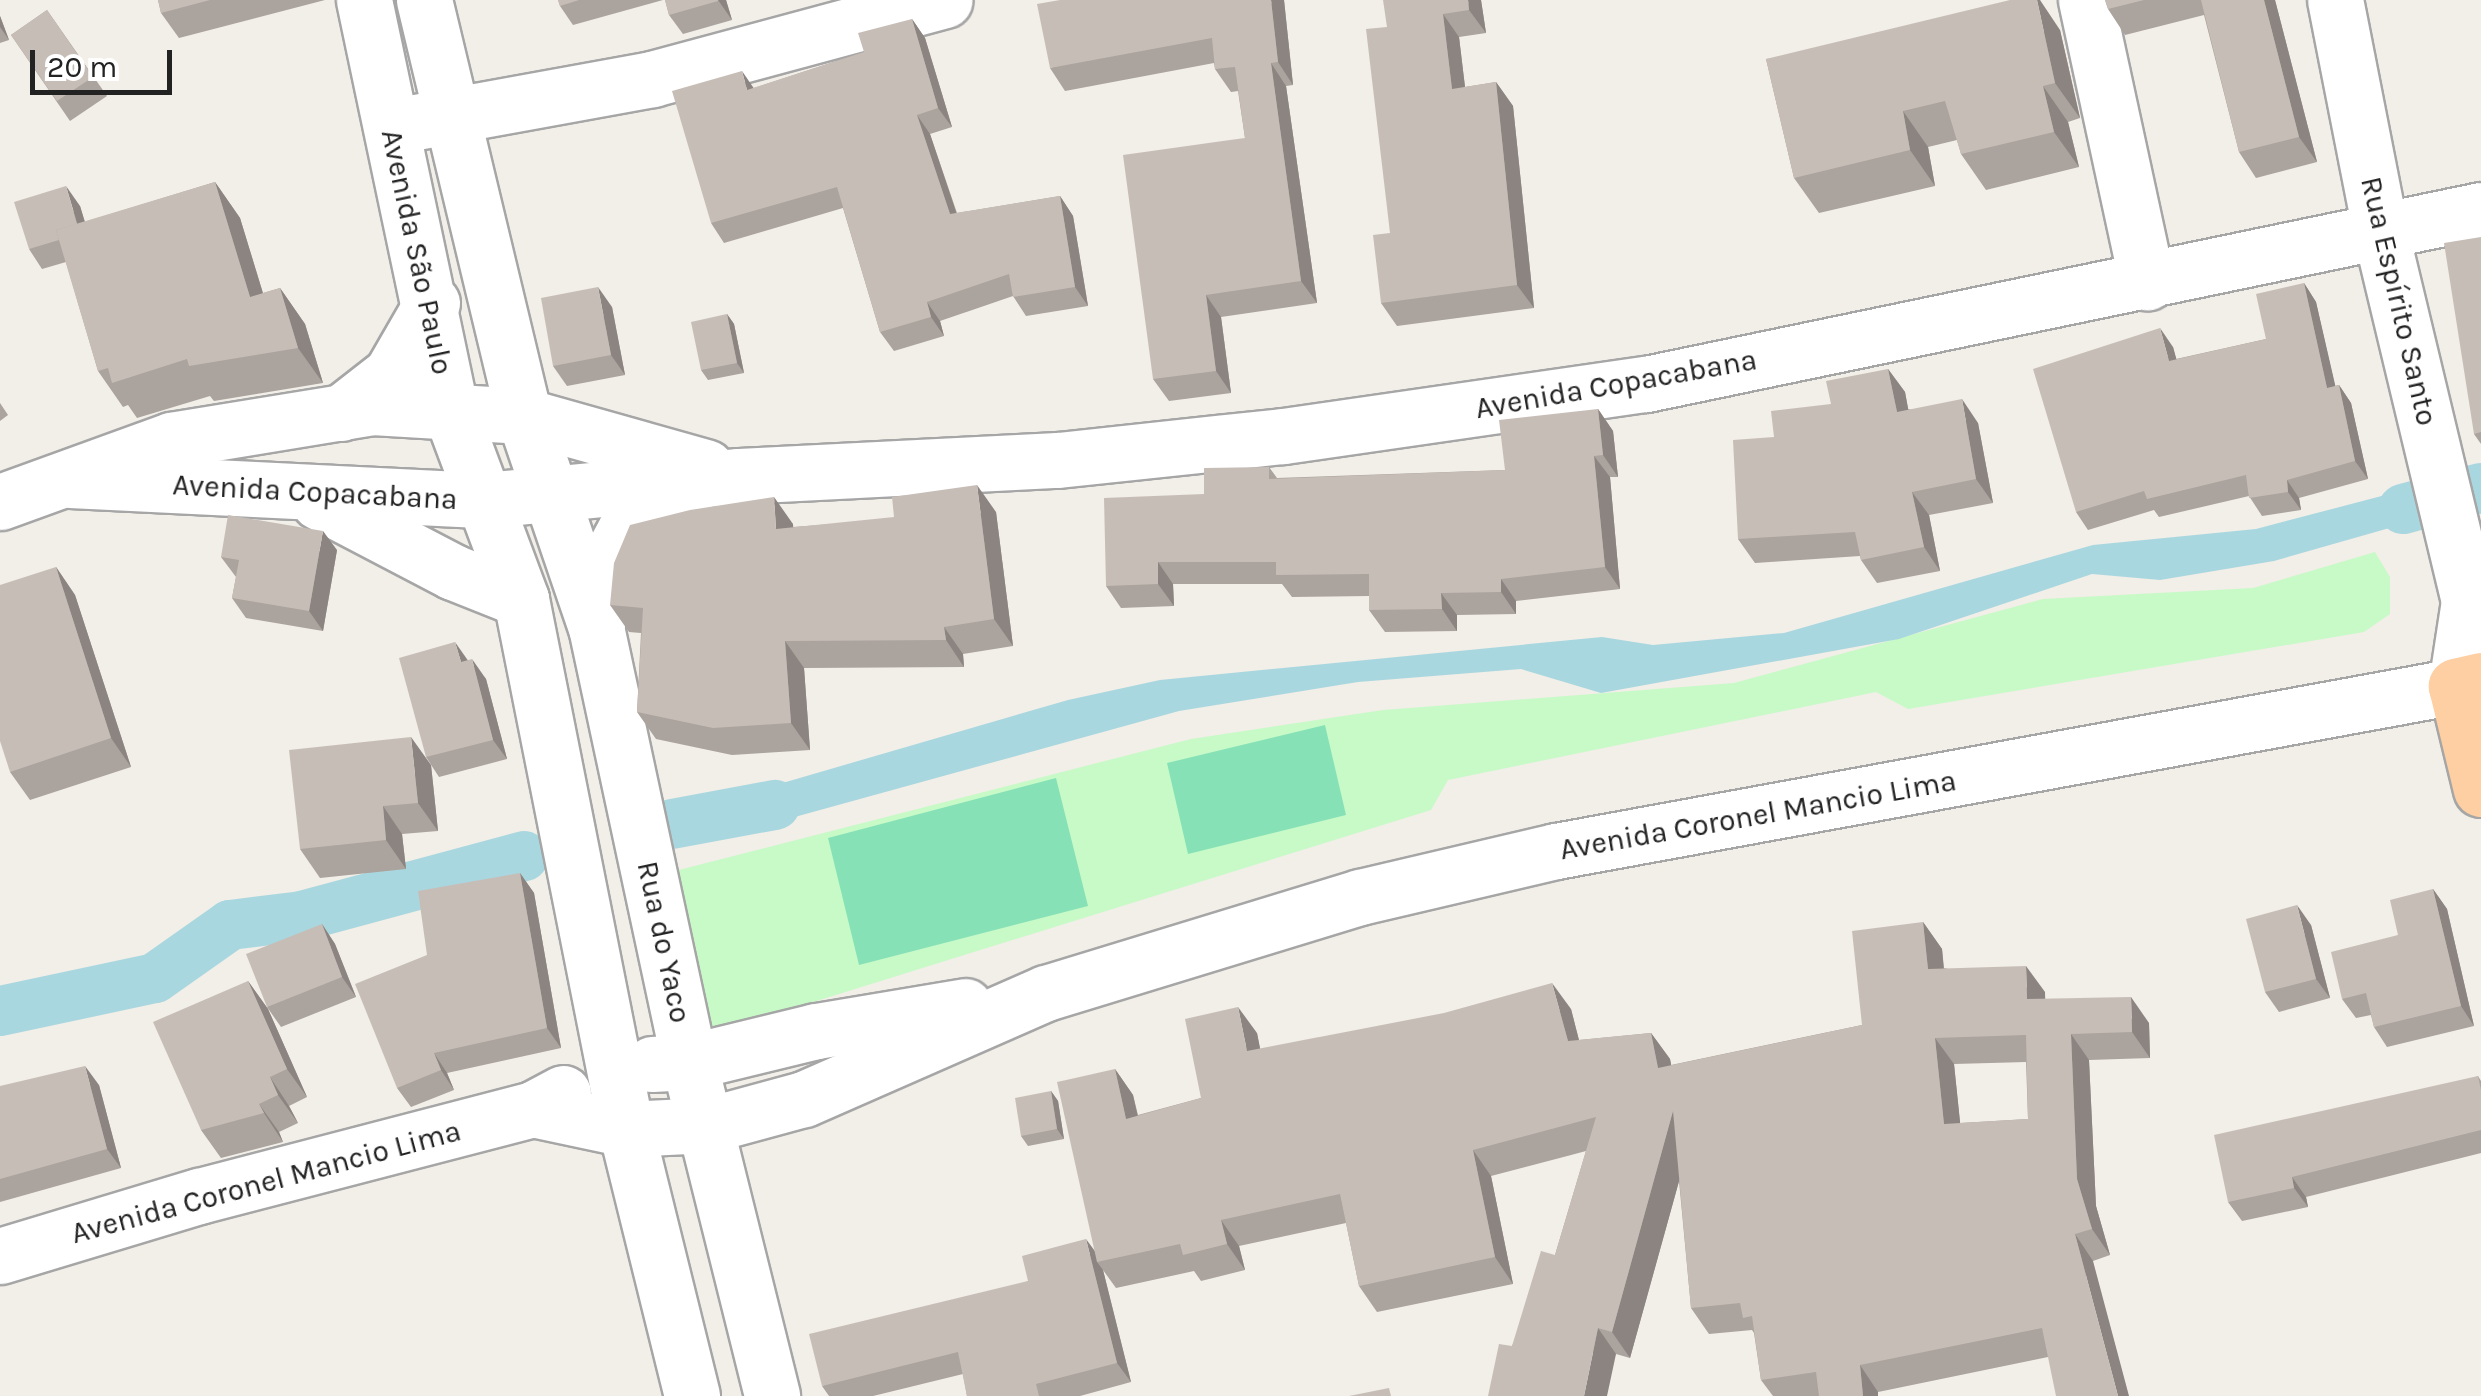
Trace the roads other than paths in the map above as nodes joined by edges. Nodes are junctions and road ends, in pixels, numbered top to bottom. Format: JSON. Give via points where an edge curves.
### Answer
{"nodes":[{"id":1,"x":364,"y":0,"type":"edge"},
{"id":2,"x":424,"y":0,"type":"edge"},
{"id":3,"x":945,"y":0,"type":"edge"},
{"id":4,"x":2086,"y":0,"type":"edge"},
{"id":5,"x":2335,"y":0,"type":"edge"},
{"id":6,"x":450,"y":116,"type":"junction"},
{"id":7,"x":389,"y":127,"type":"junction"},
{"id":8,"x":2481,"y":210,"type":"edge"},
{"id":9,"x":2382,"y":234,"type":"junction"},
{"id":10,"x":2146,"y":282,"type":"junction"},
{"id":11,"x":432,"y":303,"type":"junction"},
{"id":12,"x":450,"y":409,"type":"junction"},
{"id":13,"x":341,"y":413,"type":"junction"},
{"id":14,"x":524,"y":416,"type":"junction"},
{"id":15,"x":722,"y":478,"type":"junction"},
{"id":16,"x":70,"y":480,"type":"junction"},
{"id":17,"x":546,"y":492,"type":"junction"},
{"id":18,"x":308,"y":496,"type":"junction"},
{"id":19,"x":485,"y":500,"type":"junction"},
{"id":20,"x":0,"y":502,"type":"edge"},
{"id":21,"x":521,"y":600,"type":"junction"},
{"id":22,"x":2475,"y":608,"type":"edge"},
{"id":23,"x":596,"y":627,"type":"junction"},
{"id":24,"x":2468,"y":683,"type":"edge"},
{"id":25,"x":2481,"y":789,"type":"edge"},
{"id":26,"x":1046,"y":993,"type":"junction"},
{"id":27,"x":689,"y":1062,"type":"junction"},
{"id":28,"x":614,"y":1066,"type":"junction"},
{"id":29,"x":533,"y":1109,"type":"junction"},
{"id":30,"x":708,"y":1125,"type":"junction"},
{"id":31,"x":626,"y":1129,"type":"junction"},
{"id":32,"x":0,"y":1256,"type":"edge"},
{"id":33,"x":692,"y":1396,"type":"edge"},
{"id":34,"x":772,"y":1396,"type":"edge"}],
"edges":[{"from":1,"to":7,"type":"street","name":"Avenida São Paulo"},
{"from":2,"to":6,"type":"street","name":"Avenida São Paulo"},
{"from":3,"to":6,"type":"street","via":[[652,79]]},
{"from":4,"to":10,"type":"street"},
{"from":5,"to":9,"type":"street","name":"Rua Espírito Santo"},
{"from":6,"to":7,"type":"street"},
{"from":6,"to":14,"type":"street","name":"Avenida São Paulo"},
{"from":7,"to":11,"type":"street","name":"Avenida São Paulo"},
{"from":8,"to":9,"type":"street","name":"Avenida Copacabana"},
{"from":9,"to":10,"type":"street","name":"Avenida Copacabana"},
{"from":9,"to":22,"type":"street","name":"Rua Espírito Santo"},
{"from":10,"to":15,"type":"street","name":"Avenida Copacabana","via":[[1646,384],[1283,436],[1058,460]]},
{"from":11,"to":12,"type":"street","name":"Avenida São Paulo"},
{"from":11,"to":13,"type":"street","via":[[391,374]]},
{"from":12,"to":13,"type":"street","name":"Avenida Copacabana"},
{"from":12,"to":14,"type":"street","name":"Avenida Copacabana"},
{"from":12,"to":19,"type":"street","name":"Avenida São Paulo"},
{"from":13,"to":16,"type":"street","name":"Avenida Copacabana","via":[[172,440]]},
{"from":14,"to":15,"type":"street","name":"Avenida Copacabana"},
{"from":14,"to":17,"type":"street","name":"Avenida São Paulo"},
{"from":15,"to":17,"type":"street","name":"Avenida Copacabana"},
{"from":15,"to":23,"type":"street","via":[[628,524],[604,569]]},
{"from":16,"to":18,"type":"street","name":"Avenida Copacabana"},
{"from":16,"to":20,"type":"street","name":"Avenida Copacabana"},
{"from":17,"to":19,"type":"street","name":"Avenida Copacabana"},
{"from":17,"to":23,"type":"street","name":"Rua do Yaco"},
{"from":18,"to":19,"type":"street","name":"Avenida Copacabana"},
{"from":18,"to":21,"type":"street"},
{"from":19,"to":21,"type":"street"},
{"from":21,"to":28,"type":"street"},
{"from":22,"to":24,"type":"street","name":"Rua Espírito Santo"},
{"from":23,"to":27,"type":"street","name":"Rua do Yaco"},
{"from":24,"to":25,"type":"main road","name":"Rua Espírito Santo"},
{"from":24,"to":26,"type":"street","name":"Avenida Coronel Mancio Lima","via":[[1556,852],[1360,897]]},
{"from":26,"to":27,"type":"street","name":"Avenida Coronel Mancio Lima","via":[[816,1030]]},
{"from":26,"to":30,"type":"street","name":"Avenida Coronel Mancio Lima","via":[[804,1099]]},
{"from":27,"to":28,"type":"street","name":"Avenida Coronel Mancio Lima"},
{"from":27,"to":30,"type":"street","name":"Rua do Yaco"},
{"from":28,"to":29,"type":"street","name":"Avenida Coronel Mancio Lima"},
{"from":28,"to":31,"type":"street"},
{"from":29,"to":31,"type":"street","name":"Avenida Coronel Mancio Lima"},
{"from":29,"to":32,"type":"street","name":"Avenida Coronel Mancio Lima"},
{"from":30,"to":31,"type":"street","name":"Avenida Coronel Mancio Lima"},
{"from":30,"to":34,"type":"street","name":"Rua do Yaco"},
{"from":31,"to":33,"type":"street"}]}
